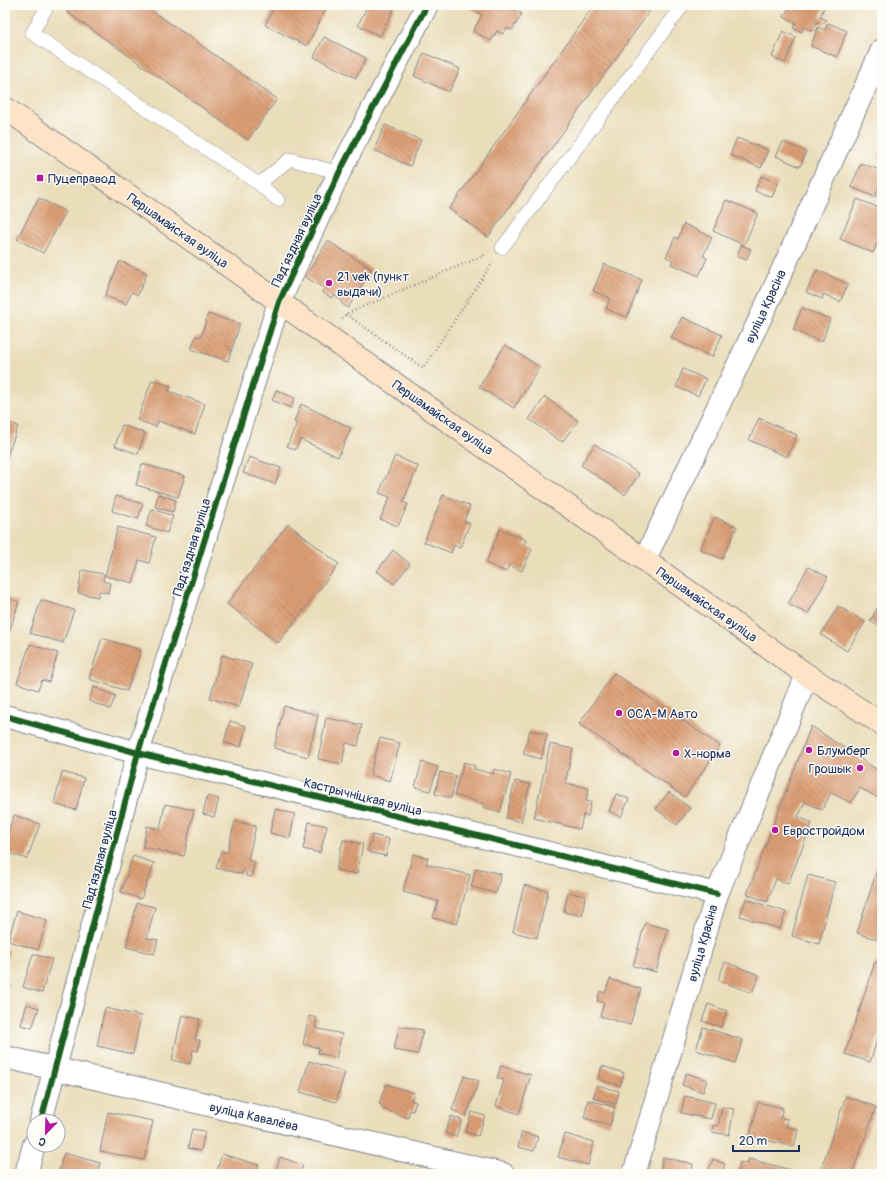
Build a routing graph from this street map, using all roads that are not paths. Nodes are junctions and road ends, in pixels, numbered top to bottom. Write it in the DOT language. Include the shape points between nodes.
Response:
graph roads {
  1 [pos="48,5"];
  2 [pos="427,5"];
  3 [pos="683,5"];
  4 [pos="882,50"];
  5 [pos="5,108"];
  6 [pos="339,173"];
  7 [pos="259,184"];
  8 [pos="278,200"];
  9 [pos="502,248"];
  10 [pos="279,302"];
  11 [pos="645,559"];
  12 [pos="807,675"];
  13 [pos="5,716"];
  14 [pos="882,724"];
  15 [pos="138,753"];
  16 [pos="717,894"];
  17 [pos="5,1058"];
  18 [pos="56,1070"];
  19 [pos="43,1113"];
  20 [pos="32,1153"];
  21 [pos="26,1174"];
  22 [pos="504,1174"];
  23 [pos="634,1174"];
  1 -- 7 [label="lane" via="32,33"];
  2 -- 6 [label="street, Падʼяздная вуліца"];
  3 -- 9 [label="lane"];
  4 -- 11 [label="street, вуліца Красіна" via="763,311"];
  5 -- 10 [label="main road, Першамайская вуліца"];
  6 -- 7 [label="lane" via="290,159"];
  6 -- 10 [label="street, Падʼяздная вуліца"];
  7 -- 8 [label="lane"];
  10 -- 11 [label="main road, Першамайская вуліца"];
  10 -- 15 [label="street, Падʼяздная вуліца"];
  11 -- 12 [label="main road, Першамайская вуліца"];
  12 -- 14 [label="main road, Першамайская вуліца"];
  12 -- 16 [label="street, вуліца Красіна"];
  13 -- 15 [label="street, Кастрычніцкая вуліца"];
  15 -- 16 [label="street, Кастрычніцкая вуліца"];
  15 -- 18 [label="street, Падʼяздная вуліца"];
  16 -- 23 [label="street, вуліца Красіна"];
  17 -- 18 [label="street, вуліца Кавалёва"];
  18 -- 19 [label="street, Падʼяздная вуліца"];
  18 -- 22 [label="street, вуліца Кавалёва"];
  20 -- 21 [label="street"];
}
